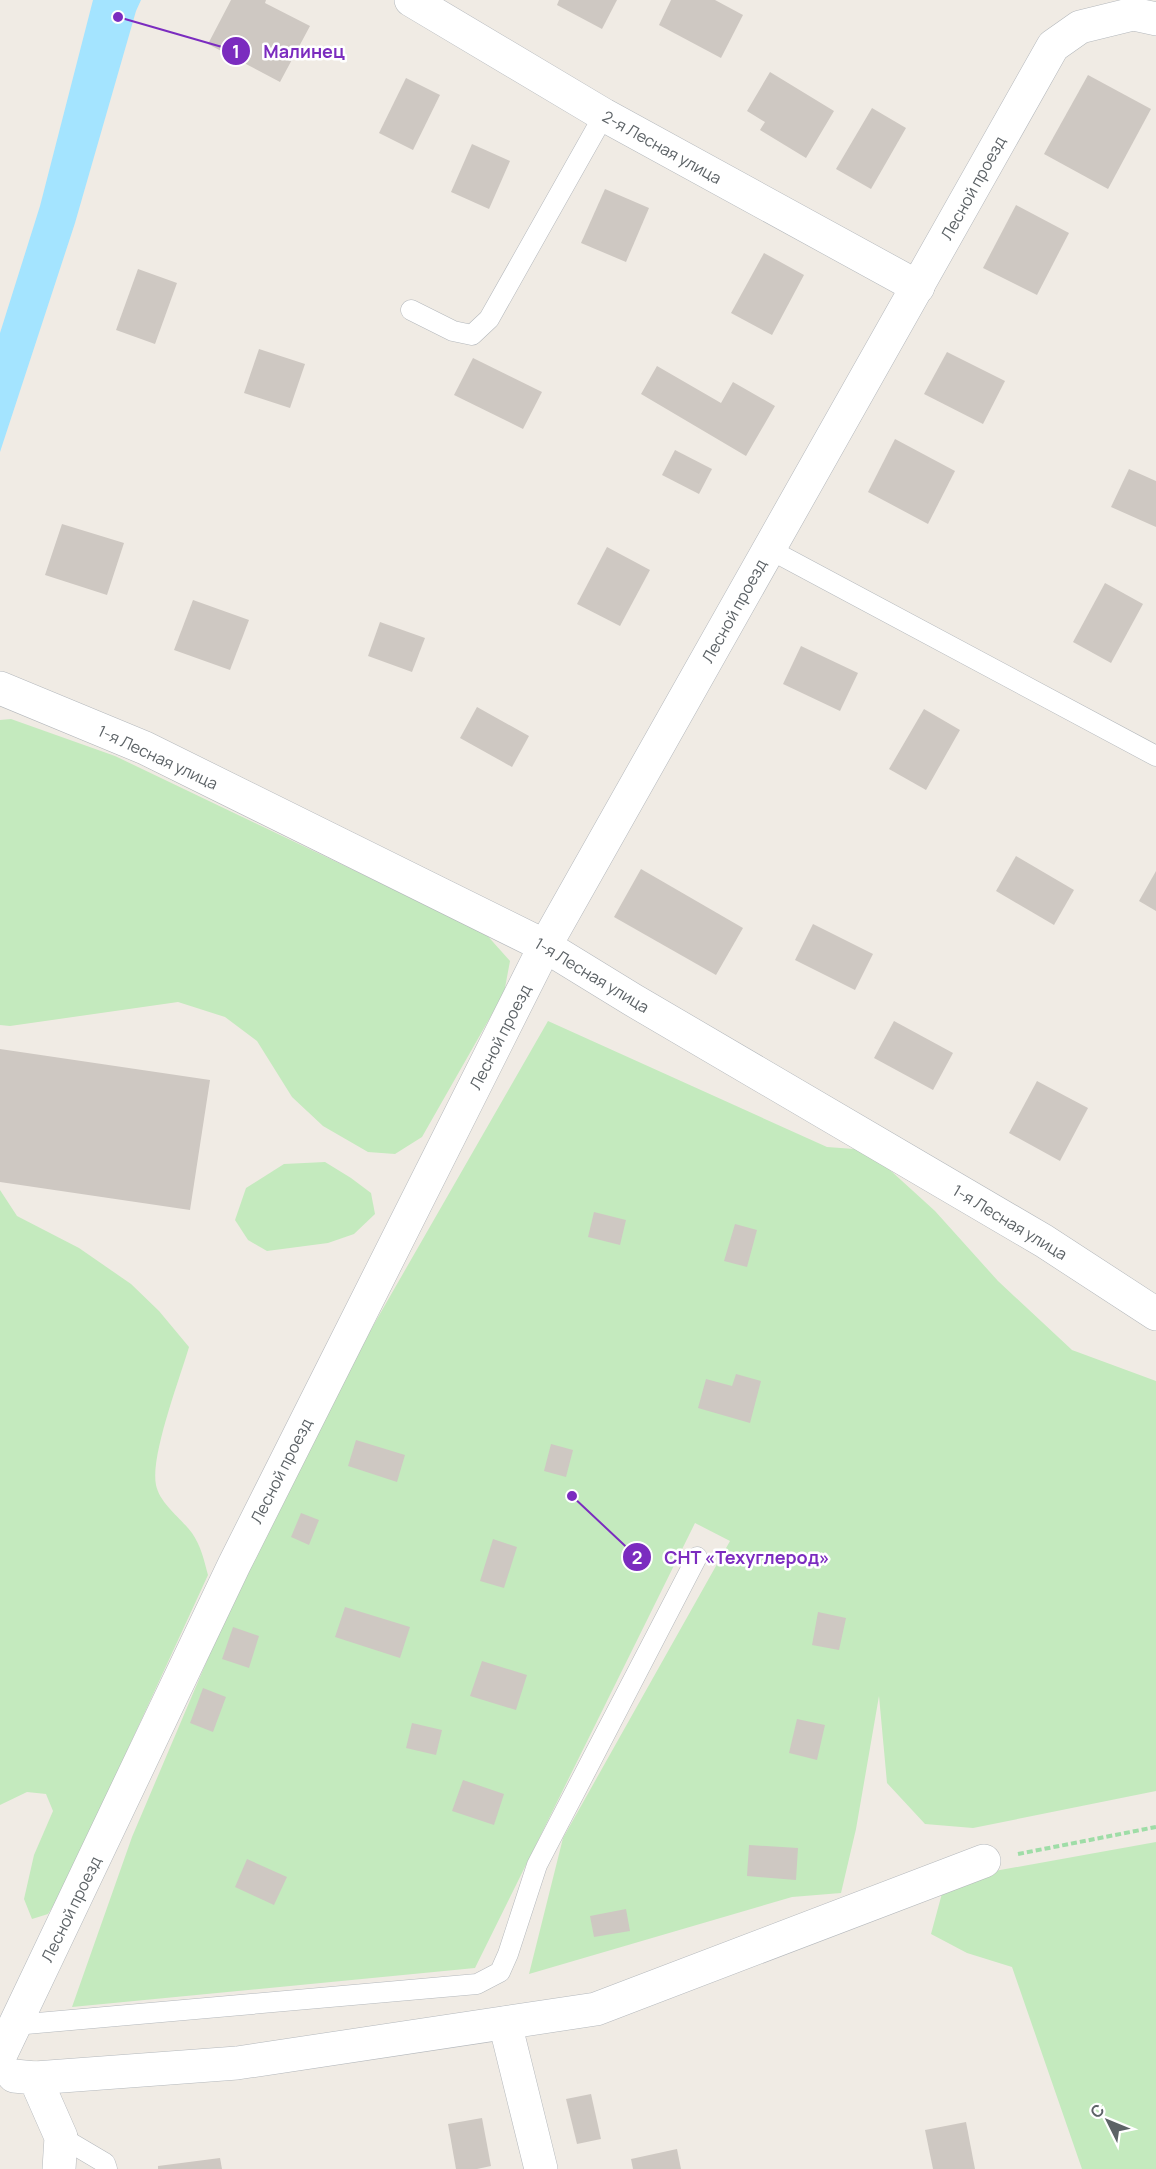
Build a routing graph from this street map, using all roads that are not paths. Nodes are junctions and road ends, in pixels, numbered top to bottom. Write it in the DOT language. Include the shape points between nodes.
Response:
graph roads {
  1 [pos="411,0"];
  2 [pos="1156,19"];
  3 [pos="604,115"];
  4 [pos="918,287"];
  5 [pos="411,310"];
  6 [pos="769,549"];
  7 [pos="0,688"];
  8 [pos="1156,756"];
  9 [pos="545,946"];
  10 [pos="1156,1314"];
  11 [pos="697,1557"];
  12 [pos="984,1861"];
  13 [pos="505,2023"];
  14 [pos="15,2025"];
  15 [pos="0,2056"];
  16 [pos="0,2075"];
  17 [pos="35,2078"];
  18 [pos="60,2153"];
  19 [pos="107,2169"];
  20 [pos="541,2169"];
  1 -- 3 [label="street, 2-я Лесная улица"];
  2 -- 4 [label="street, Лесной проезд" via="1132,14 1080,27 1053,46"];
  3 -- 4 [label="street, 2-я Лесная улица"];
  3 -- 5 [label="lane" via="489,319 472,335 453,331"];
  4 -- 6 [label="street, Лесной проезд"];
  6 -- 8 [label="lane"];
  6 -- 9 [label="street, Лесной проезд"];
  7 -- 9 [label="street, 1-я Лесная улица" via="145,748"];
  9 -- 10 [label="street, 1-я Лесная улица" via="1044,1241"];
  9 -- 14 [label="street, Лесной проезд" via="234,1565"];
  11 -- 14 [label="lane" via="537,1865 500,1972 477,1984"];
  12 -- 13 [label="street" via="596,2009"];
  13 -- 17 [label="street" via="237,2063"];
  13 -- 20 [label="street"];
  14 -- 15 [label="street, Лесной проезд"];
  16 -- 17 [label="street"];
  17 -- 18 [label="street"];
  18 -- 19 [label="lane" via="105,2163"];
}
